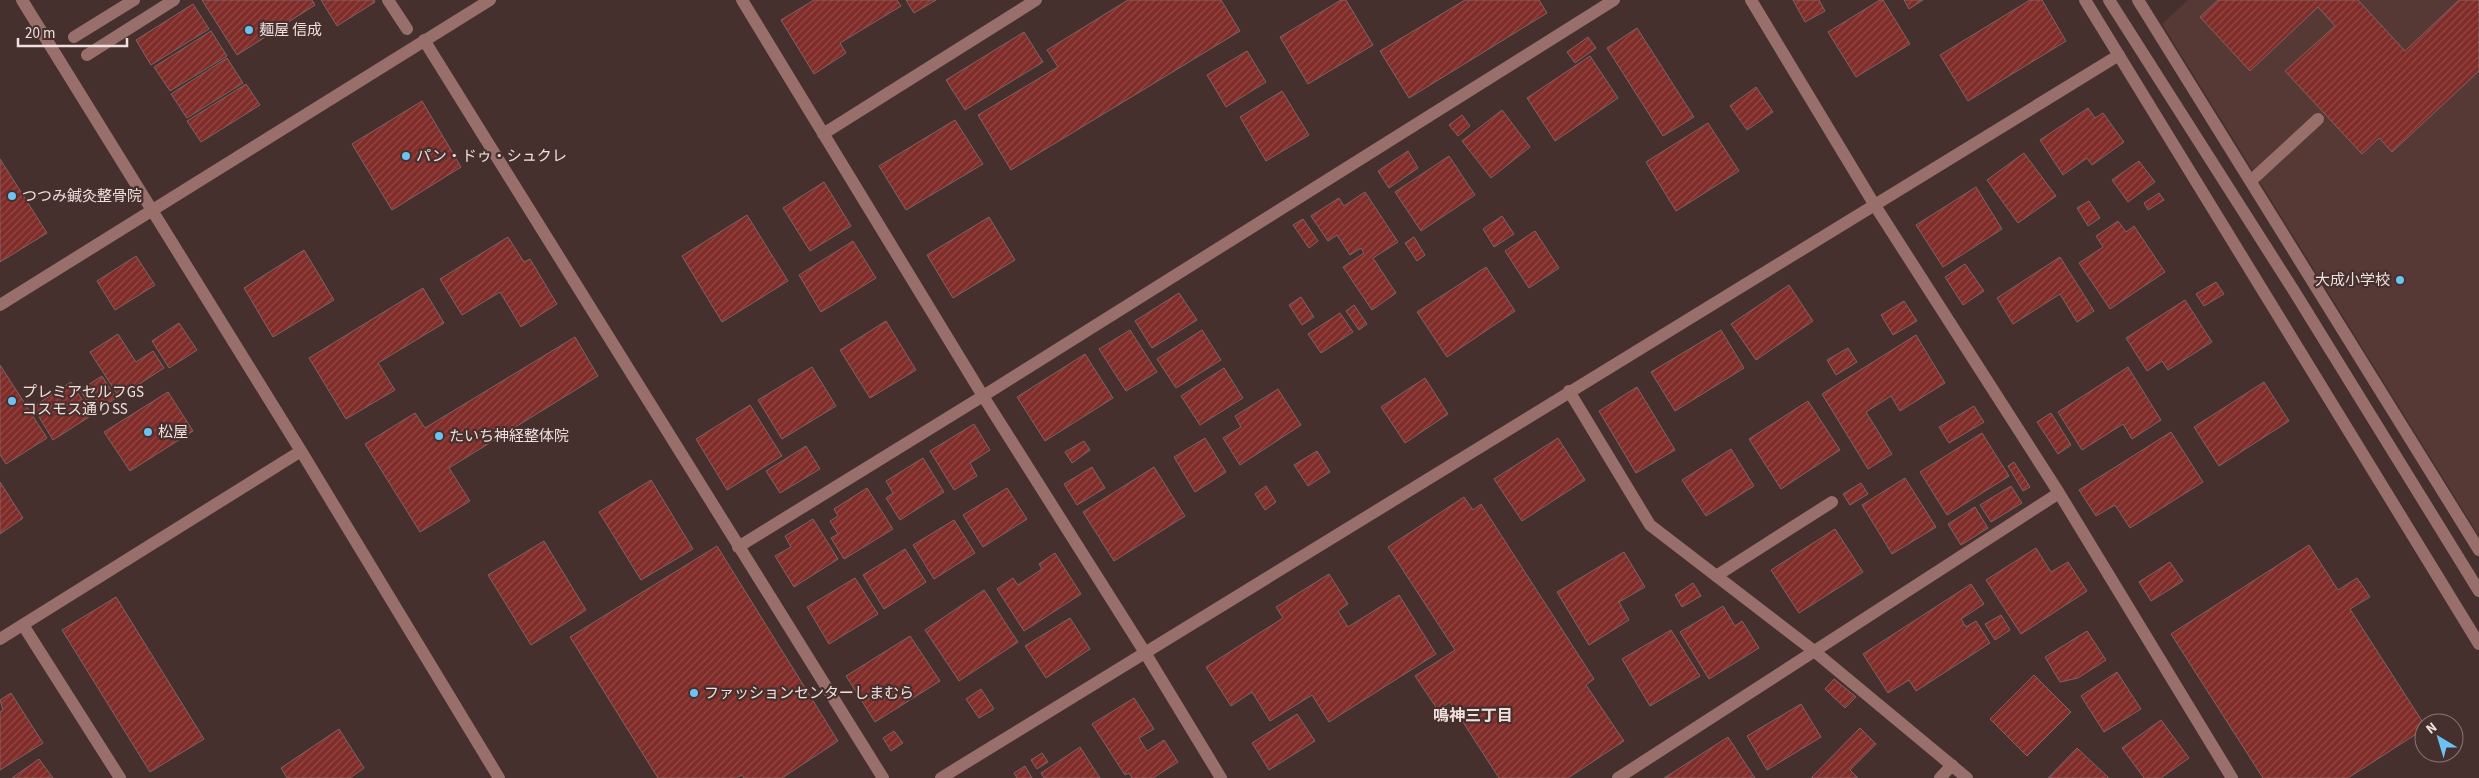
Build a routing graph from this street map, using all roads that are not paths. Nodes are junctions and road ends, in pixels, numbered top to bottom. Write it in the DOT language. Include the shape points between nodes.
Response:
graph roads {
  1 [pos="22,0"];
  2 [pos="134,0"];
  3 [pos="174,0"];
  4 [pos="388,0"];
  5 [pos="490,0"];
  6 [pos="742,0"];
  7 [pos="1036,0"];
  8 [pos="1614,0"];
  9 [pos="1751,0"];
  10 [pos="2085,0"];
  11 [pos="2109,0"];
  12 [pos="2138,0"];
  13 [pos="407,29"];
  14 [pos="74,37"];
  15 [pos="424,40"];
  16 [pos="87,54"];
  17 [pos="2119,55"];
  18 [pos="2318,119"];
  19 [pos="823,134"];
  20 [pos="2254,178"];
  21 [pos="1874,204"];
  22 [pos="153,210"];
  23 [pos="0,305"];
  24 [pos="1569,391"];
  25 [pos="983,396"];
  26 [pos="301,451"];
  27 [pos="2059,493"];
  28 [pos="1832,502"];
  29 [pos="738,547"];
  30 [pos="2479,550"];
  31 [pos="1716,576"];
  32 [pos="2479,591"];
  33 [pos="22,624"];
  34 [pos="0,639"];
  35 [pos="2479,644"];
  36 [pos="1814,651"];
  37 [pos="1144,652"];
  38 [pos="1952,765"];
  39 [pos="120,778"];
  40 [pos="499,778"];
  41 [pos="883,778"];
  42 [pos="940,778"];
  43 [pos="1220,778"];
  44 [pos="1618,778"];
  45 [pos="1940,778"];
  46 [pos="1967,778"];
  47 [pos="2232,778"];
  1 -- 22 [label="street"];
  2 -- 14 [label="street"];
  3 -- 16 [label="street"];
  4 -- 13 [label="street"];
  5 -- 15 [label="street"];
  6 -- 19 [label="street"];
  7 -- 19 [label="street"];
  8 -- 25 [label="street"];
  9 -- 21 [label="street"];
  10 -- 17 [label="street"];
  11 -- 32 [label="street"];
  12 -- 30 [label="street"];
  15 -- 22 [label="street"];
  15 -- 29 [label="street"];
  17 -- 21 [label="street"];
  17 -- 35 [label="street"];
  18 -- 20 [label="street"];
  19 -- 25 [label="street"];
  21 -- 24 [label="street"];
  21 -- 27 [label="street"];
  22 -- 23 [label="street"];
  22 -- 26 [label="street"];
  24 -- 31 [label="street" via="1650,525"];
  24 -- 37 [label="street"];
  25 -- 29 [label="street"];
  25 -- 37 [label="street"];
  26 -- 33 [label="street"];
  26 -- 40 [label="street"];
  27 -- 36 [label="street"];
  27 -- 47 [label="street"];
  28 -- 31 [label="street"];
  29 -- 41 [label="street"];
  31 -- 36 [label="street"];
  33 -- 34 [label="street"];
  33 -- 39 [label="street"];
  36 -- 38 [label="street"];
  36 -- 44 [label="street"];
  37 -- 42 [label="street"];
  37 -- 43 [label="street"];
  38 -- 45 [label="street"];
  38 -- 46 [label="street"];
}
